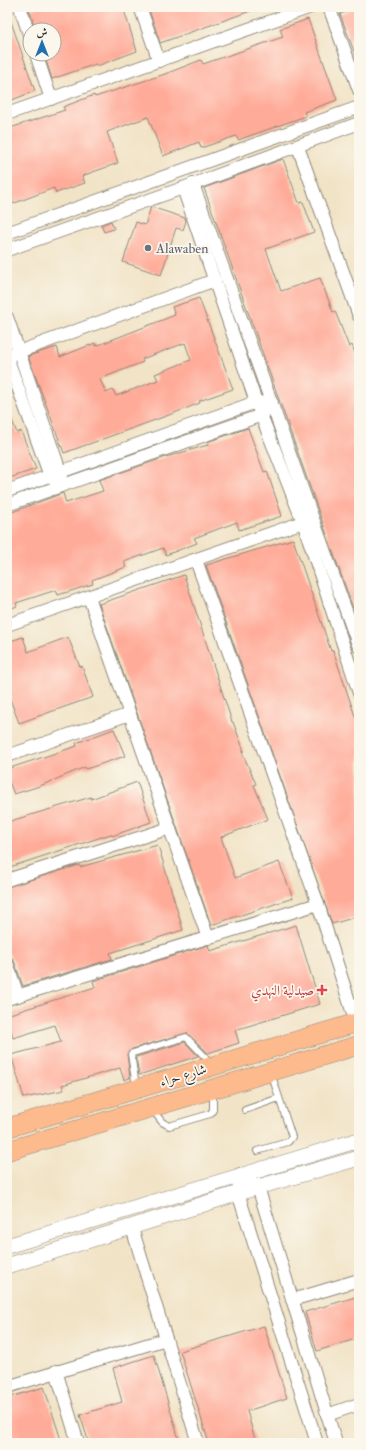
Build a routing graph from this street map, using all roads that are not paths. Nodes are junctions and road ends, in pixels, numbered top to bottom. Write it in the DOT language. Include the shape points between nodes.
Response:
graph roads {
  1 [pos="20,7"];
  2 [pos="140,7"];
  3 [pos="311,7"];
  4 [pos="329,7"];
  5 [pos="25,22"];
  6 [pos="159,61"];
  7 [pos="39,62"];
  8 [pos="359,90"];
  9 [pos="52,99"];
  10 [pos="359,107"];
  11 [pos="7,114"];
  12 [pos="359,124"];
  13 [pos="298,147"];
  14 [pos="188,186"];
  15 [pos="134,188"];
  16 [pos="139,204"];
  17 [pos="7,233"];
  18 [pos="7,250"];
  19 [pos="214,280"];
  20 [pos="359,316"];
  21 [pos="7,317"];
  22 [pos="19,352"];
  23 [pos="7,357"];
  24 [pos="256,402"];
  25 [pos="272,403"];
  26 [pos="262,414"];
  27 [pos="55,474"];
  28 [pos="62,485"];
  29 [pos="7,491"];
  30 [pos="7,505"];
  31 [pos="303,522"];
  32 [pos="196,560"];
  33 [pos="89,596"];
  34 [pos="7,625"];
  35 [pos="359,647"];
  36 [pos="359,693"];
  37 [pos="130,714"];
  38 [pos="7,756"];
  39 [pos="170,828"];
  40 [pos="7,880"];
  41 [pos="318,904"];
  42 [pos="208,938"];
  43 [pos="7,963"];
  44 [pos="13,997"];
  45 [pos="358,1022"];
  46 [pos="359,1045"];
  47 [pos="213,1066"];
  48 [pos="271,1072"];
  49 [pos="137,1089"];
  50 [pos="279,1098"];
  51 [pos="246,1110"];
  52 [pos="7,1128"];
  53 [pos="359,1140"];
  54 [pos="7,1151"];
  55 [pos="257,1151"];
  56 [pos="359,1158"];
  57 [pos="240,1174"];
  58 [pos="258,1187"];
  59 [pos="238,1194"];
  60 [pos="132,1228"];
  61 [pos="7,1246"];
  62 [pos="7,1266"];
  63 [pos="359,1280"];
  64 [pos="292,1300"];
  65 [pos="166,1339"];
  66 [pos="56,1371"];
  67 [pos="7,1387"];
  68 [pos="359,1404"];
  69 [pos="327,1415"];
  70 [pos="78,1443"];
  71 [pos="198,1443"];
  72 [pos="317,1443"];
  73 [pos="336,1443"];
  1 -- 5 [label="street"];
  2 -- 6 [label="street"];
  3 -- 6 [label="street"];
  4 -- 8 [label="street"];
  6 -- 9 [label="street"];
  7 -- 9 [label="street"];
  9 -- 11 [label="street"];
  10 -- 15 [label="street"];
  12 -- 13 [label="street"];
  13 -- 14 [label="street"];
  13 -- 20 [label="street"];
  14 -- 16 [label="street"];
  14 -- 19 [label="street"];
  14 -- 25 [label="street"];
  15 -- 16 [label="street"];
  15 -- 17 [label="street"];
  16 -- 18 [label="street"];
  19 -- 22 [label="street"];
  19 -- 24 [label="street"];
  21 -- 22 [label="street"];
  22 -- 23 [label="street"];
  22 -- 27 [label="street"];
  23 -- 27 [label="street"];
  24 -- 25 [label="street"];
  24 -- 26 [label="street"];
  24 -- 27 [label="street"];
  25 -- 26 [label="street"];
  25 -- 35 [label="street"];
  26 -- 28 [label="street"];
  26 -- 31 [label="street"];
  27 -- 28 [label="street"];
  27 -- 29 [label="street"];
  28 -- 30 [label="street"];
  31 -- 32 [label="street"];
  31 -- 36 [label="street"];
  32 -- 33 [label="street"];
  32 -- 41 [label="street"];
  33 -- 34 [label="street"];
  33 -- 37 [label="street"];
  37 -- 38 [label="street"];
  37 -- 39 [label="street"];
  39 -- 40 [label="street"];
  39 -- 42 [label="street"];
  41 -- 42 [label="street"];
  41 -- 45 [label="street"];
  42 -- 44 [label="street"];
  43 -- 44 [label="street"];
  45 -- 47 [label="main road, شارع حراء"];
  46 -- 48 [label="main road, شارع حراء"];
  47 -- 49 [label="main road, شارع حراء"];
  47 -- 49 [label="lane" via="189,1038 183,1037 132,1053"];
  48 -- 50 [label="lane"];
  48 -- 54 [label="main road, شارع حراء"];
  49 -- 52 [label="main road, شارع حراء"];
  50 -- 51 [label="lane"];
  50 -- 55 [label="lane" via="292,1136 291,1140"];
  53 -- 57 [label="street"];
  56 -- 58 [label="street"];
  57 -- 58 [label="street"];
  57 -- 59 [label="street"];
  57 -- 61 [label="street"];
  58 -- 59 [label="street"];
  58 -- 64 [label="street"];
  59 -- 60 [label="street"];
  59 -- 72 [label="street"];
  60 -- 62 [label="street"];
  60 -- 65 [label="street"];
  63 -- 64 [label="street"];
  64 -- 69 [label="street"];
  65 -- 66 [label="street"];
  65 -- 71 [label="street"];
  66 -- 67 [label="street"];
  66 -- 70 [label="street"];
  68 -- 69 [label="street"];
  69 -- 73 [label="street"];
}
